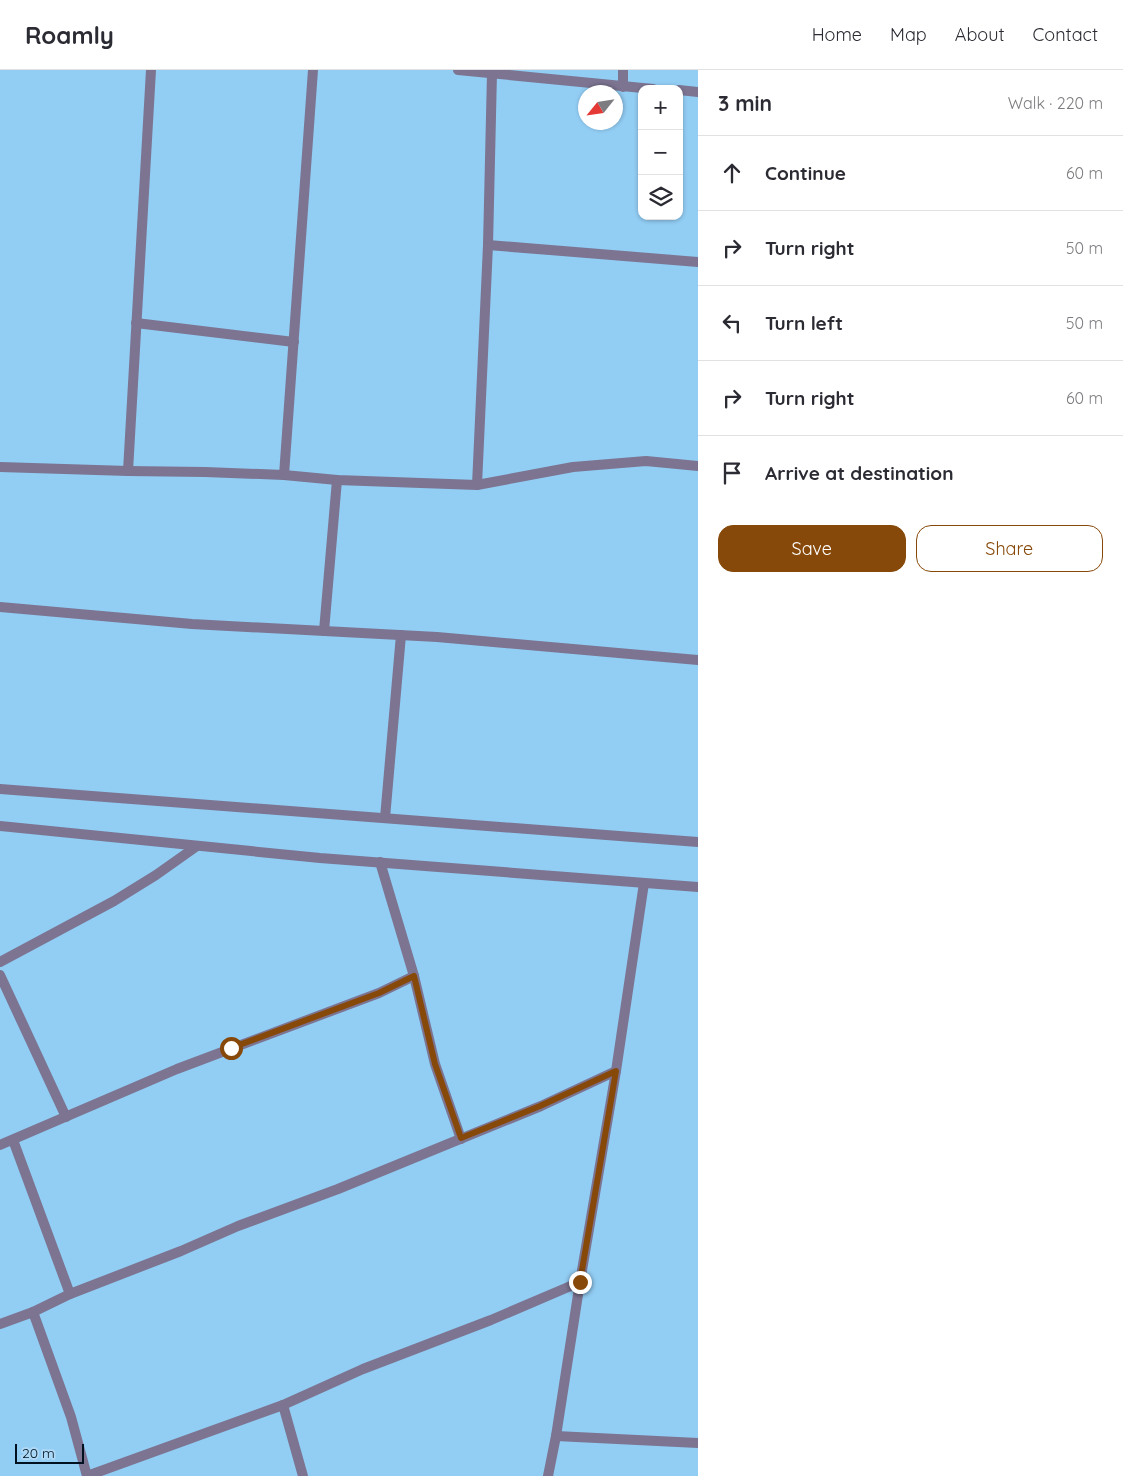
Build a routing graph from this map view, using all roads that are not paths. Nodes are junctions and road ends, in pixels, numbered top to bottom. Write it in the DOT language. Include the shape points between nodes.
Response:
graph roads {
  1 [pos="151,70"];
  2 [pos="313,70"];
  3 [pos="458,70"];
  4 [pos="623,70"];
  5 [pos="492,73"];
  6 [pos="604,85"];
  7 [pos="623,85"];
  8 [pos="623,87"];
  9 [pos="638,88"];
  10 [pos="683,90"];
  11 [pos="698,92"];
  12 [pos="488,244"];
  13 [pos="698,262"];
  14 [pos="136,324"];
  15 [pos="294,342"];
  16 [pos="698,466"];
  17 [pos="0,467"];
  18 [pos="128,472"];
  19 [pos="284,475"];
  20 [pos="337,480"];
  21 [pos="477,485"];
  22 [pos="0,607"];
  23 [pos="324,631"];
  24 [pos="401,635"];
  25 [pos="698,660"];
  26 [pos="0,789"];
  27 [pos="385,818"];
  28 [pos="0,826"];
  29 [pos="698,842"];
  30 [pos="197,846"];
  31 [pos="380,862"];
  32 [pos="644,883"];
  33 [pos="698,887"];
  34 [pos="0,962"];
  35 [pos="0,975"];
  36 [pos="414,976"];
  37 [pos="616,1071"];
  38 [pos="66,1117"];
  39 [pos="461,1138"];
  40 [pos="13,1140"];
  41 [pos="0,1145"];
  42 [pos="580,1282"];
  43 [pos="70,1294"];
  44 [pos="33,1312"];
  45 [pos="0,1324"];
  46 [pos="283,1405"];
  47 [pos="556,1436"];
  48 [pos="698,1443"];
  49 [pos="87,1476"];
  50 [pos="303,1476"];
  51 [pos="548,1476"];
  1 -- 14 [label="street"];
  2 -- 15 [label="street"];
  3 -- 5 [label="street"];
  4 -- 7 [label="street"];
  5 -- 6 [label="street"];
  5 -- 12 [label="street"];
  8 -- 9 [label="street"];
  10 -- 11 [label="street"];
  12 -- 13 [label="street"];
  12 -- 21 [label="street"];
  14 -- 15 [label="street"];
  14 -- 18 [label="street"];
  15 -- 19 [label="street"];
  16 -- 21 [label="street" via="646,461 573,467"];
  17 -- 18 [label="street"];
  18 -- 19 [label="street"];
  19 -- 20 [label="street"];
  20 -- 21 [label="street"];
  20 -- 23 [label="street"];
  22 -- 23 [label="street" via="192,624"];
  23 -- 24 [label="street"];
  24 -- 25 [label="street"];
  24 -- 27 [label="street"];
  26 -- 27 [label="street"];
  27 -- 29 [label="street"];
  28 -- 30 [label="street"];
  30 -- 31 [label="street"];
  30 -- 34 [label="street" via="114,901"];
  31 -- 32 [label="street"];
  31 -- 36 [label="street"];
  32 -- 33 [label="street"];
  32 -- 37 [label="street"];
  35 -- 38 [label="street"];
  36 -- 38 [label="street" via="379,993 186,1066"];
  36 -- 39 [label="street" via="435,1064"];
  37 -- 39 [label="street"];
  37 -- 42 [label="street"];
  38 -- 40 [label="street"];
  39 -- 43 [label="street" via="338,1190 238,1226"];
  40 -- 41 [label="street"];
  40 -- 43 [label="street"];
  42 -- 46 [label="street" via="364,1368"];
  42 -- 47 [label="street"];
  43 -- 44 [label="street"];
  44 -- 45 [label="street"];
  44 -- 49 [label="street" via="71,1417"];
  46 -- 49 [label="street"];
  46 -- 50 [label="street"];
  47 -- 48 [label="street"];
  47 -- 51 [label="street"];
}
